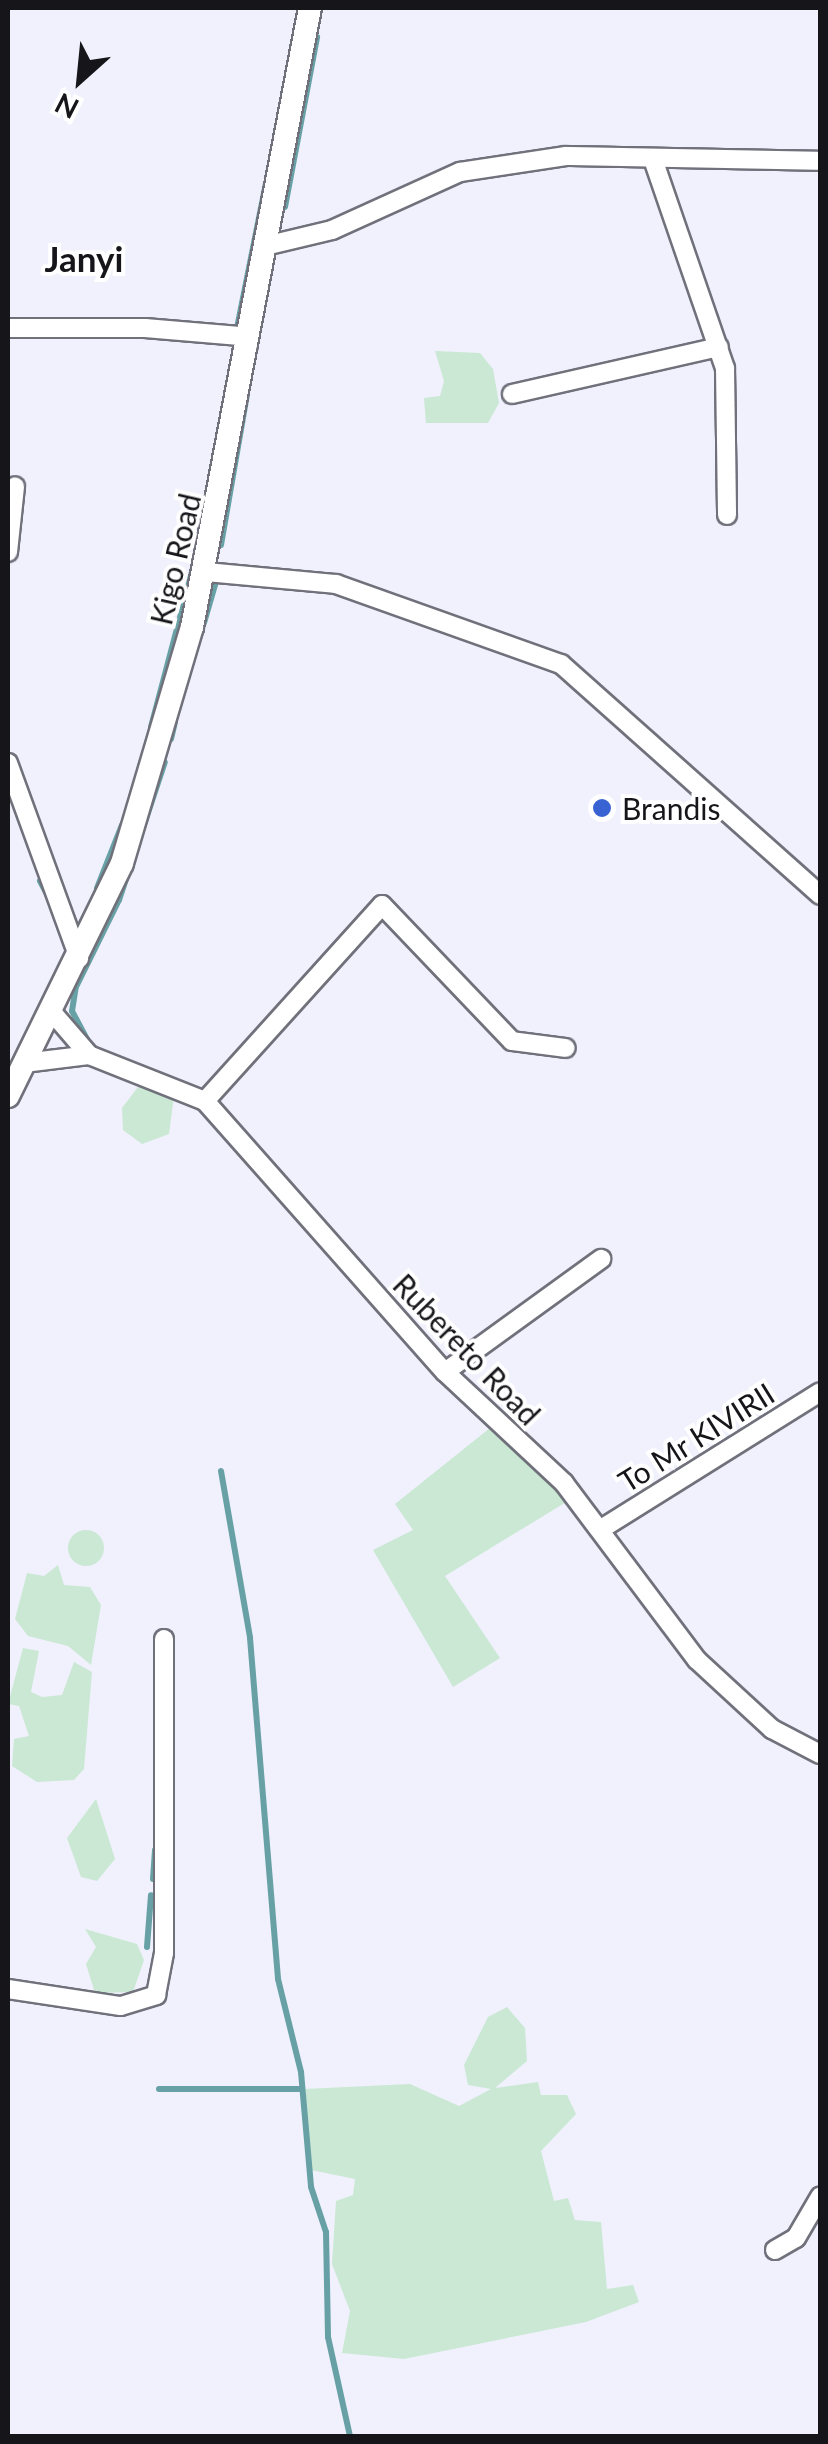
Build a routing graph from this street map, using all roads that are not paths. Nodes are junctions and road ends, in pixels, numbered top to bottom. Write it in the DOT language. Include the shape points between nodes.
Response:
graph roads {
  1 [pos="310,8"];
  2 [pos="820,161"];
  3 [pos="654,162"];
  4 [pos="265,246"];
  5 [pos="8,328"];
  6 [pos="248,346"];
  7 [pos="719,347"];
  8 [pos="512,394"];
  9 [pos="15,486"];
  10 [pos="728,515"];
  11 [pos="8,552"];
  12 [pos="207,572"];
  13 [pos="8,762"];
  14 [pos="820,895"];
  15 [pos="79,958"];
  16 [pos="52,1012"];
  17 [pos="566,1048"];
  18 [pos="90,1054"];
  19 [pos="24,1064"];
  20 [pos="8,1096"];
  21 [pos="204,1100"];
  22 [pos="602,1258"];
  23 [pos="445,1372"];
  24 [pos="820,1392"];
  25 [pos="601,1529"];
  26 [pos="164,1639"];
  27 [pos="820,1754"];
  28 [pos="8,1990"];
  29 [pos="820,2197"];
  30 [pos="775,2250"];
  1 -- 4 [label="street, Kigo Road"];
  2 -- 3 [label="street"];
  3 -- 4 [label="street" via="566,156 460,172 380,200 332,230"];
  3 -- 7 [label="street"];
  4 -- 6 [label="street, Kigo Road"];
  5 -- 6 [label="street" via="145,328 240,336"];
  6 -- 12 [label="street, Kigo Road"];
  7 -- 8 [label="street"];
  7 -- 10 [label="street"];
  9 -- 11 [label="street"];
  12 -- 14 [label="street" via="336,584 561,664"];
  12 -- 15 [label="street, Kigo Road" via="138,820"];
  13 -- 15 [label="street"];
  15 -- 16 [label="street, Kigo Road"];
  16 -- 18 [label="street, Rubereto Road"];
  16 -- 19 [label="street, Kigo Road"];
  17 -- 21 [label="street" via="512,1041 382,905"];
  18 -- 19 [label="street"];
  18 -- 21 [label="street, Rubereto Road"];
  19 -- 20 [label="street, Kigo Road"];
  21 -- 23 [label="street, Rubereto Road"];
  22 -- 23 [label="street"];
  23 -- 25 [label="street, Rubereto Road"];
  24 -- 25 [label="street, To Mr KIVIRII"];
  25 -- 27 [label="street, Rubereto Road" via="697,1660 772,1728"];
  26 -- 28 [label="street" via="164,1953 156,1995 121,2006"];
  29 -- 30 [label="street" via="796,2238"];
}
